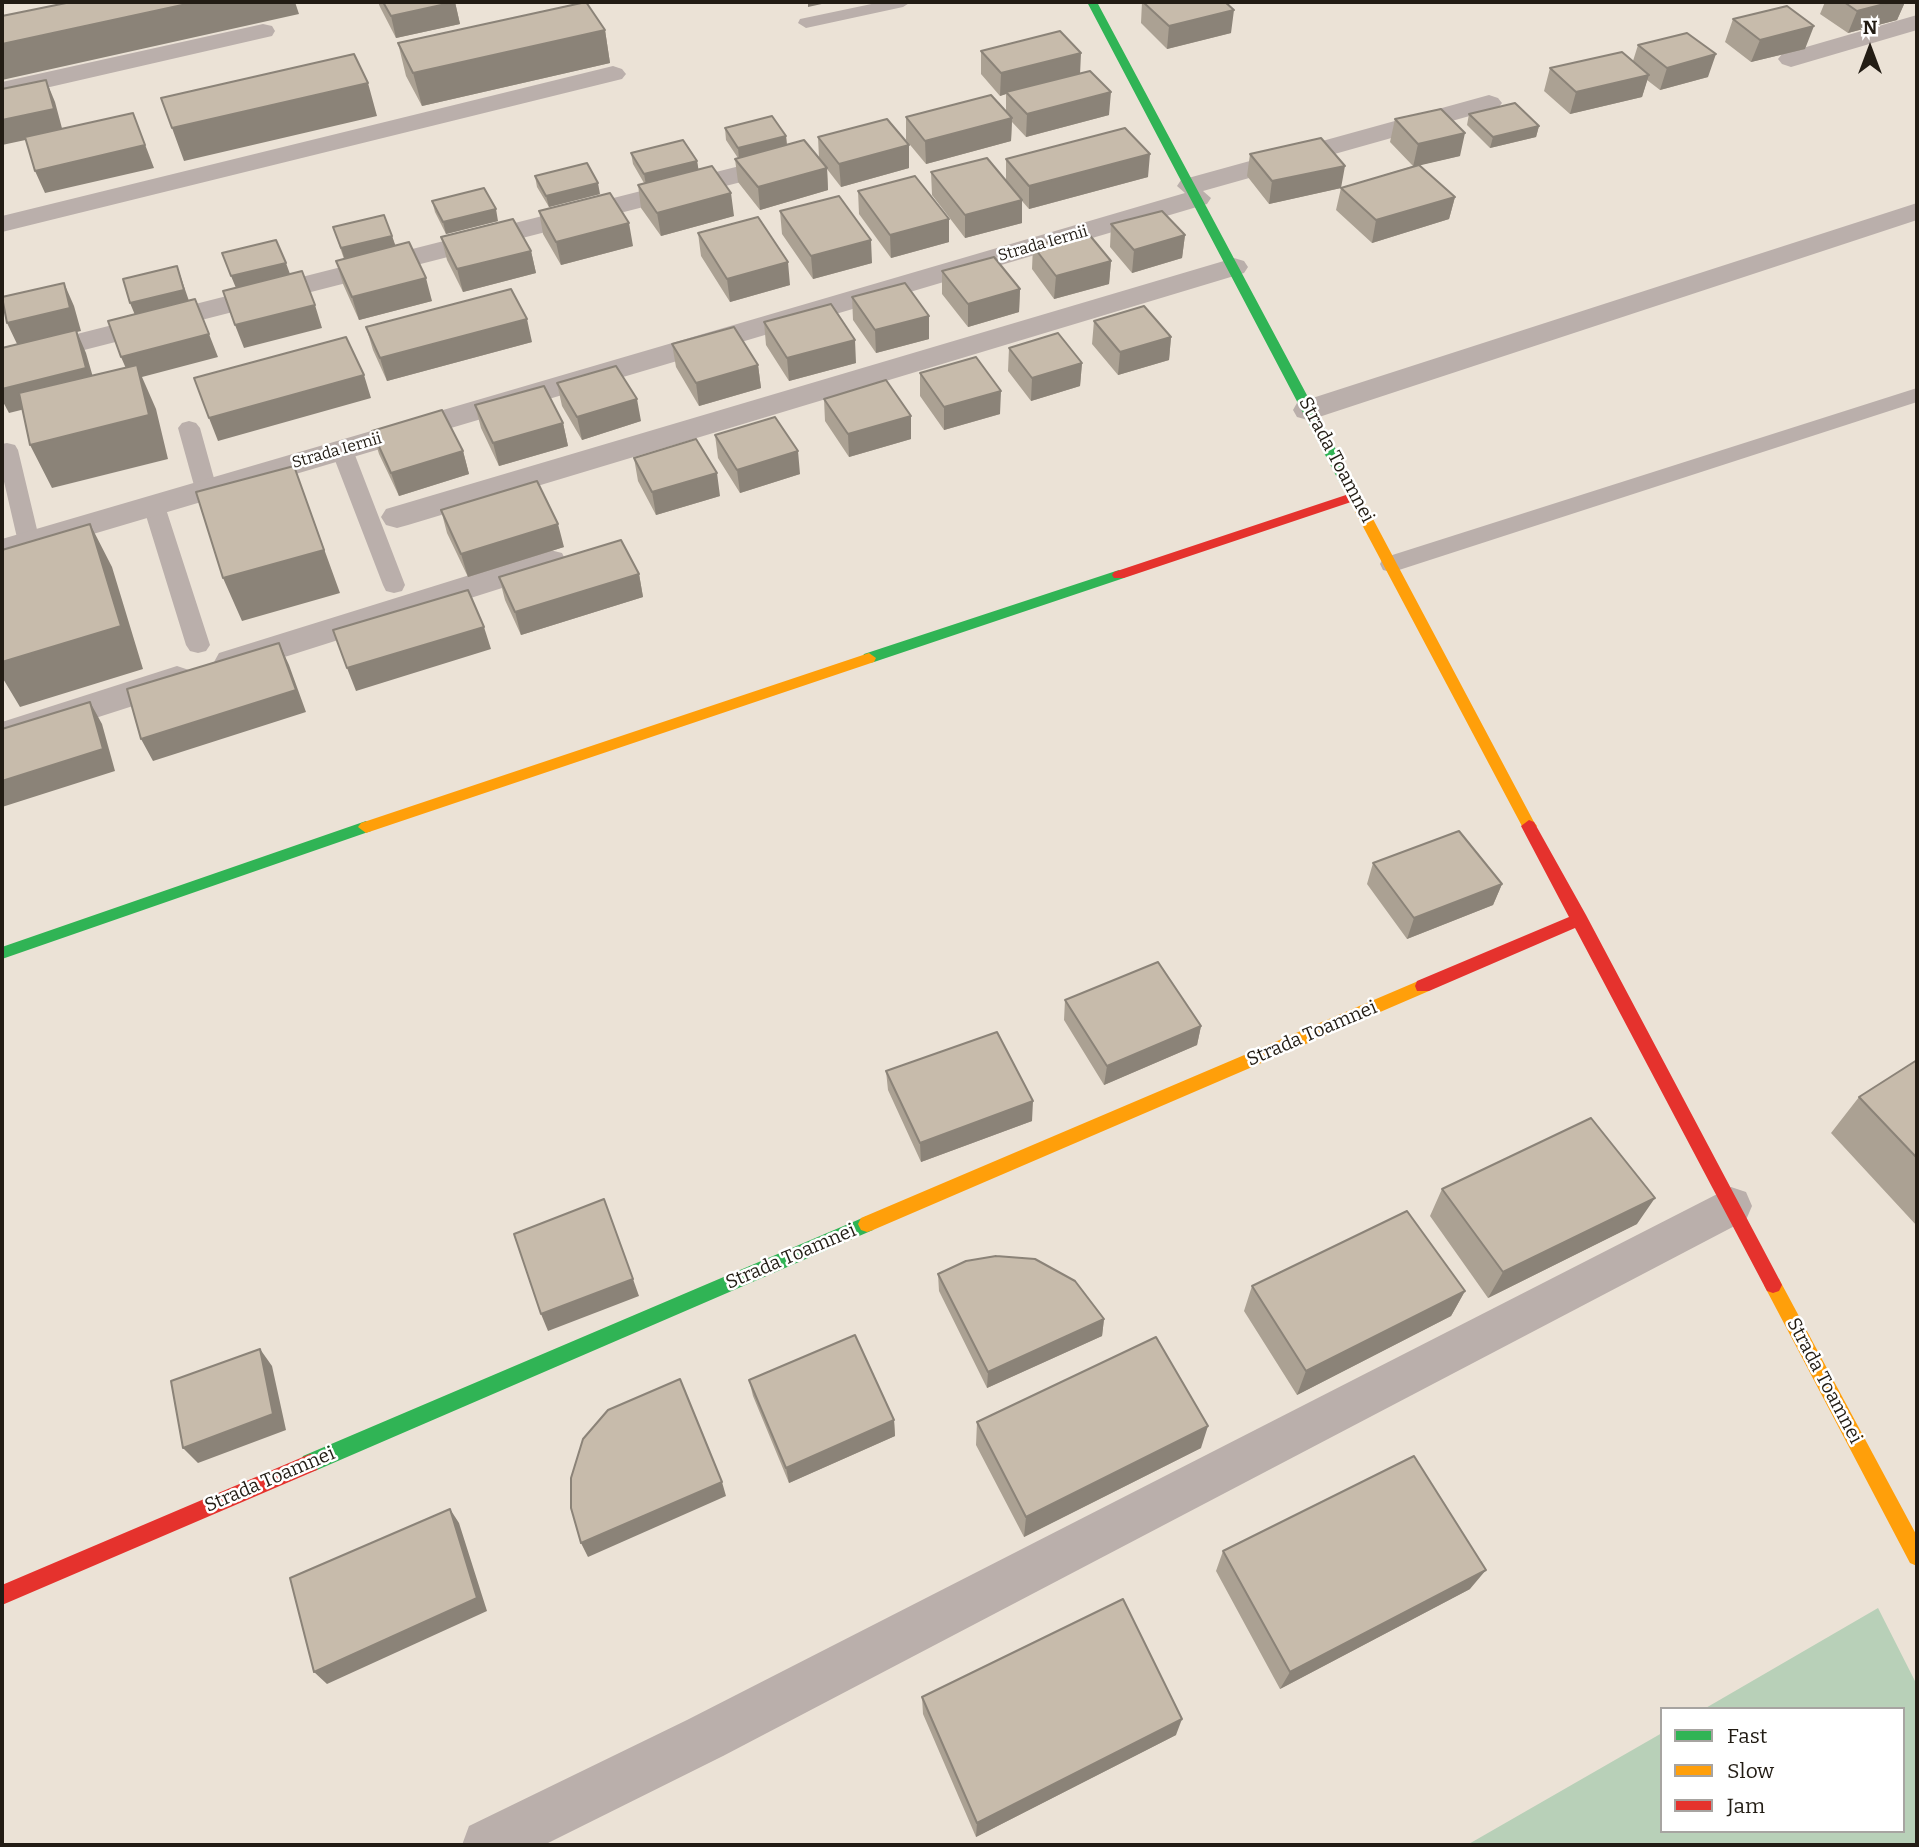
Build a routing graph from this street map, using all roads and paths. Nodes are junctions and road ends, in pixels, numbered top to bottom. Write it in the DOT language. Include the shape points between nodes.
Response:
graph roads {
  1 [pos="903,2"];
  2 [pos="1092,2"];
  3 [pos="1917,22"];
  4 [pos="806,23"];
  5 [pos="263,31"];
  6 [pos="1791,59"];
  7 [pos="613,74"];
  8 [pos="2,90"];
  9 [pos="1489,103"];
  10 [pos="806,158"];
  11 [pos="1194,192"];
  12 [pos="1917,211"];
  13 [pos="2,224"];
  14 [pos="1234,267"];
  15 [pos="2,362"];
  16 [pos="1917,395"];
  17 [pos="1308,410"];
  18 [pos="189,428"];
  19 [pos="7,450"];
  20 [pos="342,450"];
  21 [pos="206,489"];
  22 [pos="1355,496"];
  23 [pos="154,506"];
  24 [pos="397,517"];
  25 [pos="15,546"];
  26 [pos="550,561"];
  27 [pos="1391,564"];
  28 [pos="394,585"];
  29 [pos="198,645"];
  30 [pos="2,735"];
  31 [pos="1580,919"];
  32 [pos="2,953"];
  33 [pos="1731,1206"];
  34 [pos="1917,1556"];
  35 [pos="2,1595"];
  36 [pos="488,1845"];
  1 -- 4 [label="lane"];
  2 -- 11 [label="street, Strada Toamnei"];
  3 -- 6 [label="street"];
  5 -- 8 [label="street"];
  7 -- 13 [label="street"];
  9 -- 11 [label="street, Strada Iernii"];
  10 -- 15 [label="street"];
  11 -- 14 [label="street, Strada Toamnei"];
  11 -- 20 [label="street, Strada Iernii"];
  12 -- 17 [label="street"];
  14 -- 17 [label="street, Strada Toamnei"];
  14 -- 24 [label="street"];
  16 -- 27 [label="lane"];
  17 -- 22 [label="street, Strada Toamnei"];
  18 -- 21 [label="lane"];
  19 -- 25 [label="lane"];
  20 -- 21 [label="street, Strada Iernii"];
  20 -- 28 [label="lane"];
  21 -- 23 [label="street, Strada Iernii"];
  22 -- 27 [label="street, Strada Toamnei"];
  22 -- 32 [label="street" via="464,793"];
  23 -- 25 [label="street, Strada Iernii"];
  23 -- 29 [label="lane"];
  26 -- 30 [label="street"];
  27 -- 31 [label="street, Strada Toamnei"];
  31 -- 33 [label="street, Strada Toamnei"];
  31 -- 35 [label="street, Strada Toamnei"];
  33 -- 34 [label="street, Strada Toamnei"];
  33 -- 36 [label="street" via="705,1738"];
}
